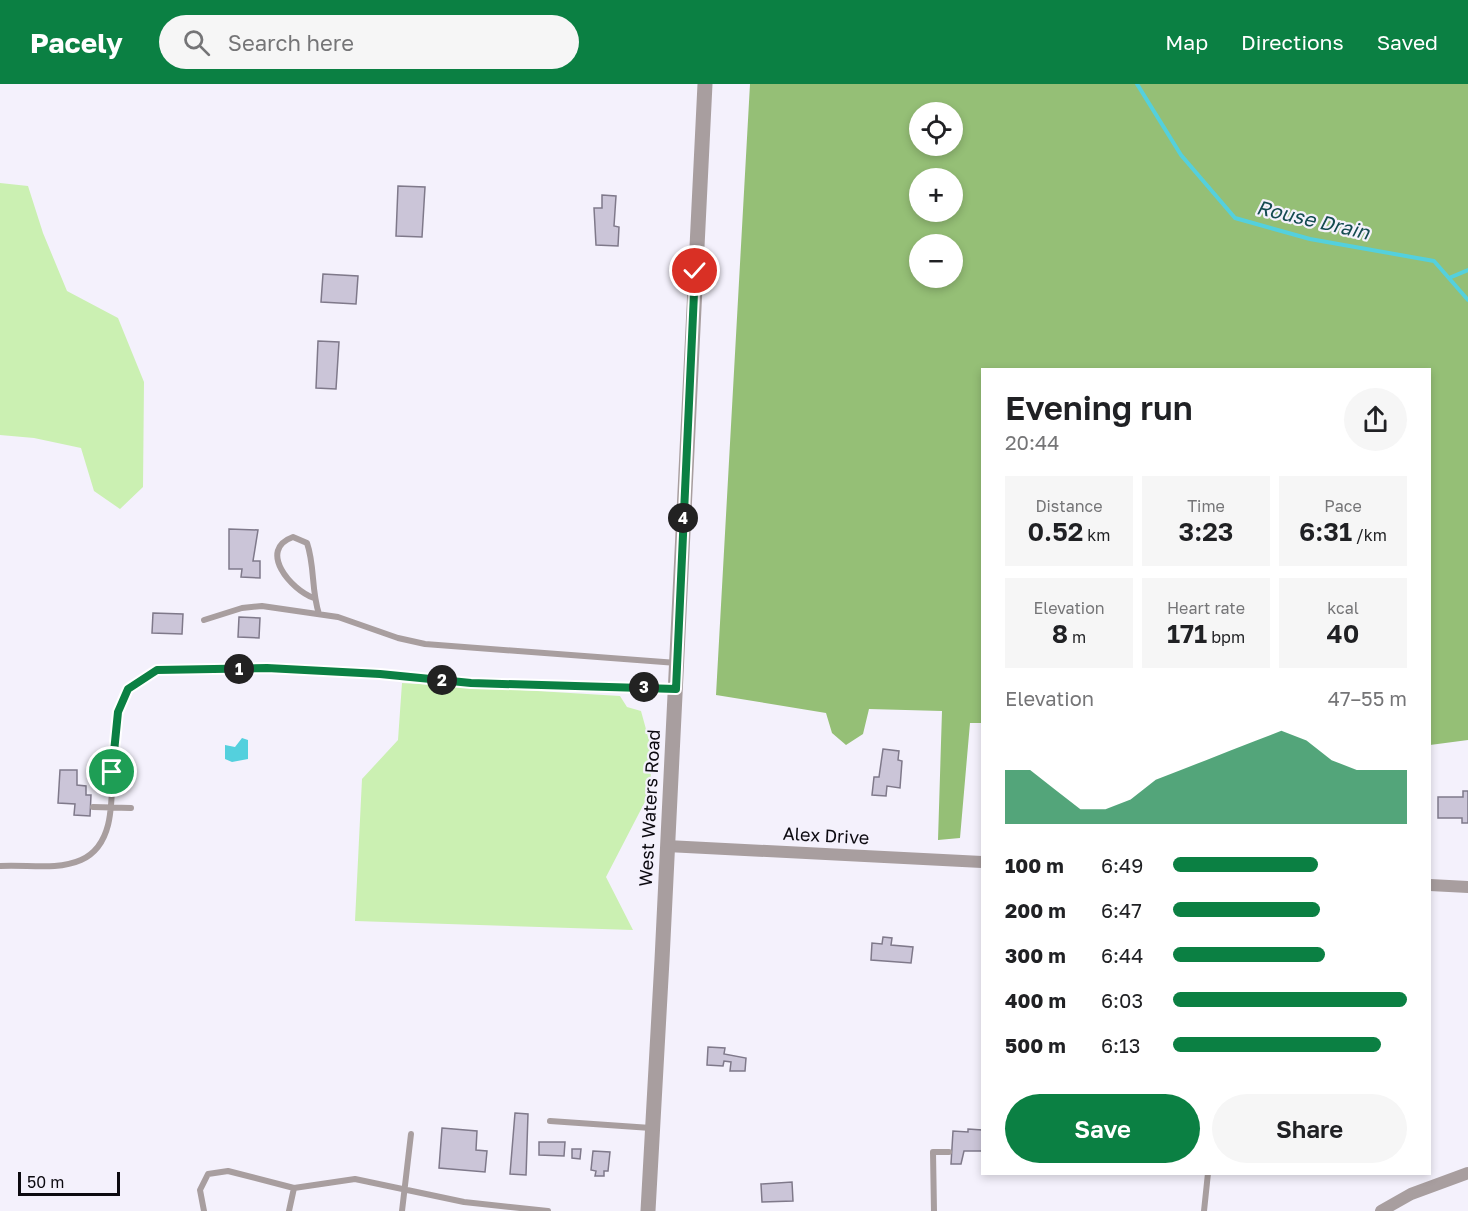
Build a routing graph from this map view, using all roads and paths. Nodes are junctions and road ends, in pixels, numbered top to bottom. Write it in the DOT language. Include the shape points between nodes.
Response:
graph roads {
  1 [pos="705,84"];
  2 [pos="314,598"];
  3 [pos="319,614"];
  4 [pos="204,620"];
  5 [pos="677,663"];
  6 [pos="676,689"];
  7 [pos="93,807"];
  8 [pos="109,807"];
  9 [pos="131,808"];
  10 [pos="667,846"];
  11 [pos="981,862"];
  12 [pos="1,865"];
  13 [pos="1431,885"];
  14 [pos="1468,887"];
  15 [pos="550,1121"];
  16 [pos="651,1128"];
  17 [pos="411,1134"];
  18 [pos="949,1152"];
  19 [pos="1468,1173"];
  20 [pos="1208,1175"];
  21 [pos="294,1188"];
  22 [pos="405,1190"];
  23 [pos="204,1211"];
  24 [pos="289,1211"];
  25 [pos="402,1211"];
  26 [pos="548,1211"];
  27 [pos="648,1211"];
  28 [pos="934,1211"];
  29 [pos="1204,1211"];
  30 [pos="1381,1211"];
  1 -- 5 [label="street, West Waters Road"];
  2 -- 2 [label="lane" via="307,543 293,537 277,549 277,558 292,585"];
  2 -- 3 [label="lane"];
  3 -- 4 [label="lane" via="252,606"];
  3 -- 5 [label="lane" via="425,644"];
  5 -- 6 [label="street, West Waters Road"];
  6 -- 8 [label="lane" via="471,683 267,668 157,670 128,689 118,712"];
  6 -- 10 [label="street, West Waters Road"];
  7 -- 8 [label="lane"];
  8 -- 9 [label="lane"];
  8 -- 12 [label="lane" via="103,838 92,853 80,860 58,866"];
  10 -- 11 [label="street, Alex Drive"];
  10 -- 16 [label="street, West Waters Road"];
  13 -- 14 [label="street"];
  15 -- 16 [label="lane"];
  16 -- 27 [label="street, West Waters Road"];
  17 -- 22 [label="lane"];
  18 -- 28 [label="lane" via="933,1152"];
  19 -- 30 [label="street" via="1411,1194"];
  20 -- 29 [label="lane"];
  21 -- 22 [label="lane" via="355,1179"];
  21 -- 23 [label="lane" via="228,1171 208,1174 200,1190"];
  21 -- 24 [label="lane"];
  22 -- 25 [label="lane"];
  22 -- 26 [label="lane" via="464,1203"];
}
